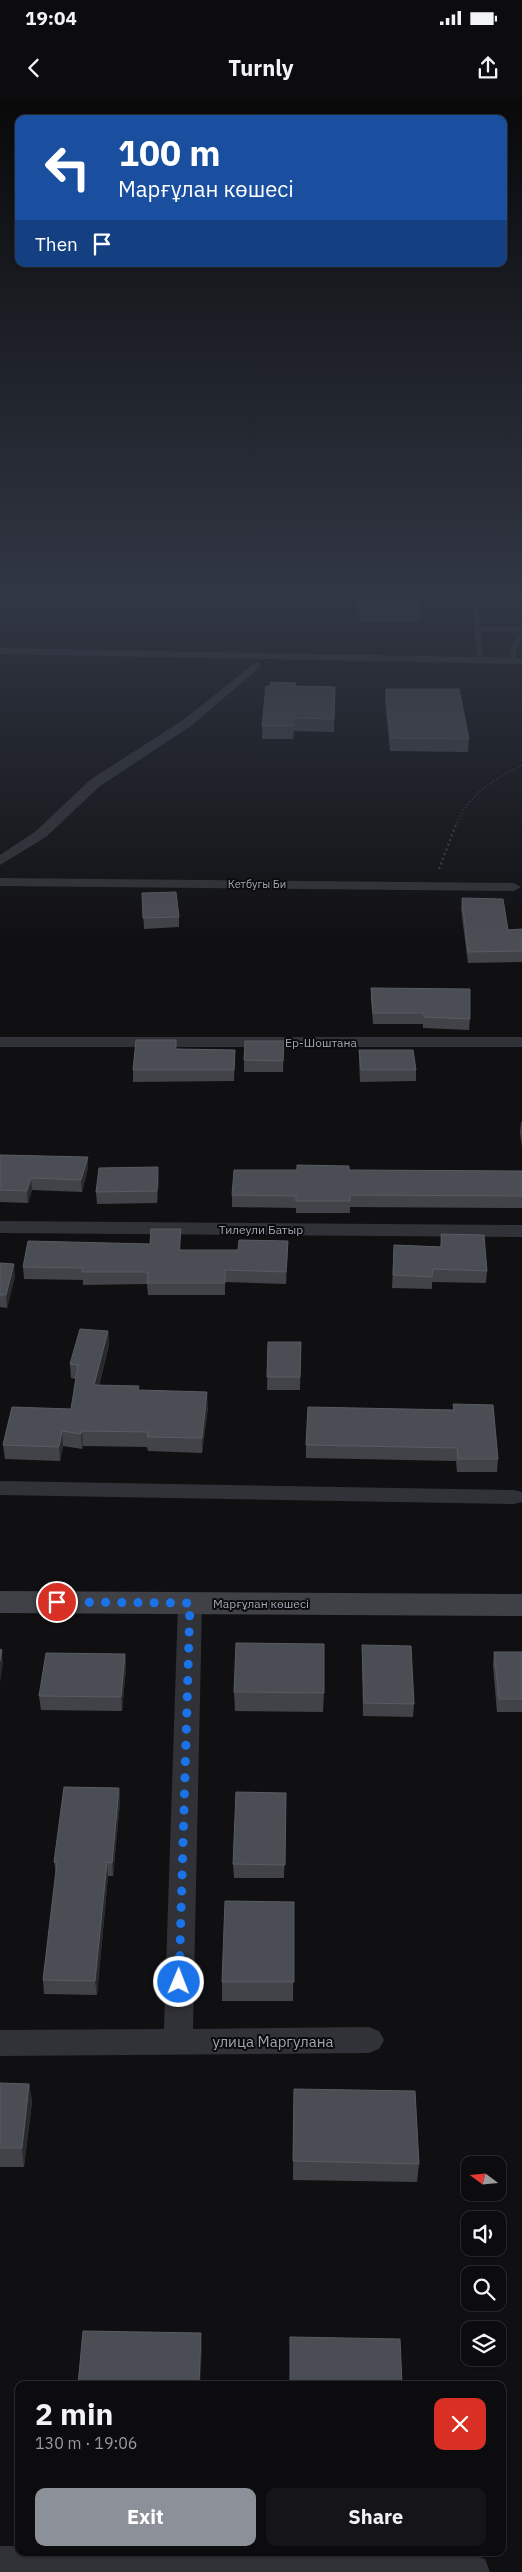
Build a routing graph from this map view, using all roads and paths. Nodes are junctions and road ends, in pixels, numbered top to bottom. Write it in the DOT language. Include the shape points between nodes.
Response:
graph roads {
  1 [pos="203,709"];
  2 [pos="522,765"];
  3 [pos="0,861"];
  4 [pos="0,882"];
  5 [pos="432,885"];
  6 [pos="514,887"];
  7 [pos="0,1042"];
  8 [pos="522,1042"];
  9 [pos="0,1226"];
  10 [pos="522,1231"];
  11 [pos="0,1488"];
  12 [pos="514,1497"];
  13 [pos="0,1602"];
  14 [pos="190,1603"];
  15 [pos="522,1605"];
  16 [pos="368,2040"];
  17 [pos="178,2041"];
  18 [pos="0,2043"];
  19 [pos="19,2567"];
  20 [pos="472,2572"];
  1 -- 3 [label="street" via="95,783 41,834"];
  2 -- 5 [label="path" via="486,785 461,812"];
  4 -- 5 [label="street, Кетбугы Би"];
  5 -- 6 [label="street, Кетбугы Би"];
  7 -- 8 [label="street, Ер-Шоштана"];
  9 -- 10 [label="street, Тилеули Батыр"];
  11 -- 12 [label="street"];
  13 -- 14 [label="main road, Марғұлан көшесі"];
  14 -- 15 [label="main road, Марғұлан көшесі"];
  14 -- 17 [label="street"];
  16 -- 17 [label="street, улица Маргулана"];
  17 -- 18 [label="street, улица Маргулана"];
  19 -- 20 [label="street"];
}
